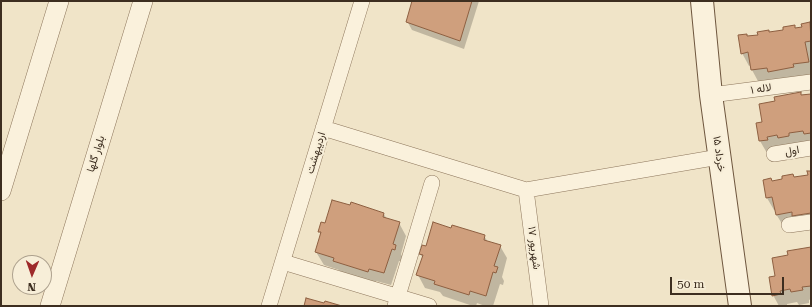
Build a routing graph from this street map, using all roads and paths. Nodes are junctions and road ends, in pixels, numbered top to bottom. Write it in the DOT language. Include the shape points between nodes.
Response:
graph roads {
  1 [pos="59,1"];
  2 [pos="143,1"];
  3 [pos="362,1"];
  4 [pos="702,1"];
  5 [pos="811,82"];
  6 [pos="711,95"];
  7 [pos="323,128"];
  8 [pos="811,148"];
  9 [pos="774,154"];
  10 [pos="719,157"];
  11 [pos="432,183"];
  12 [pos="526,190"];
  13 [pos="1,191"];
  14 [pos="811,222"];
  15 [pos="789,225"];
  16 [pos="283,262"];
  17 [pos="396,301"];
  18 [pos="50,306"];
  19 [pos="269,306"];
  20 [pos="429,306"];
  21 [pos="541,306"];
  22 [pos="740,306"];
  1 -- 13 [label="street"];
  2 -- 18 [label="street, بلوار گلها"];
  3 -- 7 [label="street, اردیبهشت"];
  4 -- 6 [label="main road, ۱۵ خرداد"];
  5 -- 6 [label="street, لاله ۱"];
  6 -- 10 [label="main road, ۱۵ خرداد"];
  7 -- 12 [label="street"];
  7 -- 16 [label="street, اردیبهشت"];
  8 -- 9 [label="street, اول"];
  10 -- 12 [label="street"];
  10 -- 22 [label="main road, ۱۵ خرداد"];
  11 -- 17 [label="street"];
  12 -- 21 [label="street, ۱۷ شهریور"];
  14 -- 15 [label="street"];
  16 -- 17 [label="street"];
  16 -- 19 [label="street, اردیبهشت"];
  17 -- 20 [label="street"];
}
